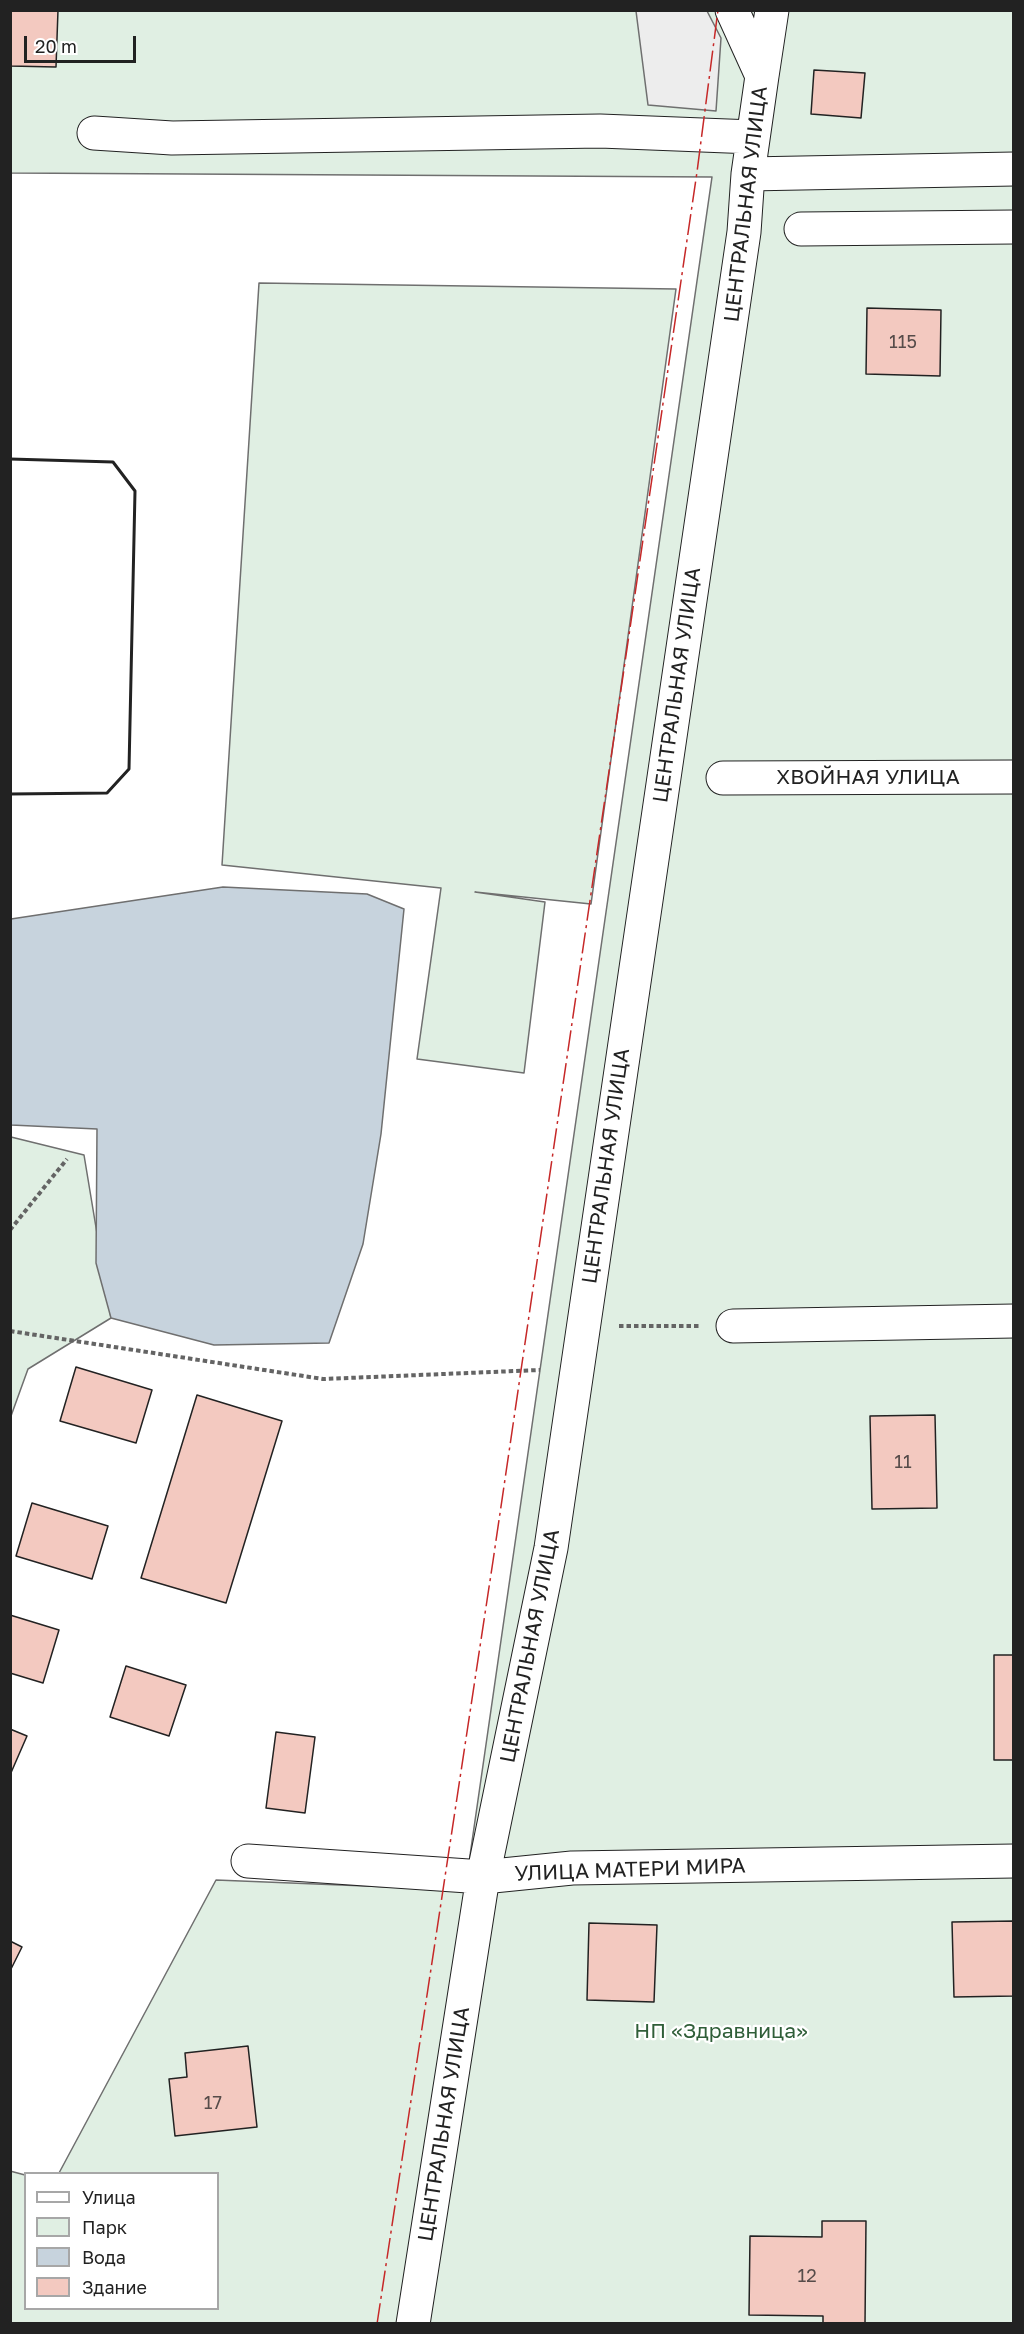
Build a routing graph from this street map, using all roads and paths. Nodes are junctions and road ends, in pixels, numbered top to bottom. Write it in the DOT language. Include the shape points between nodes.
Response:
graph roads {
  1 [pos="732,10"];
  2 [pos="772,10"];
  3 [pos="762,76"];
  4 [pos="94,133"];
  5 [pos="753,137"];
  6 [pos="1014,169"];
  7 [pos="748,174"];
  8 [pos="1014,227"];
  9 [pos="801,229"];
  10 [pos="1014,777"];
  11 [pos="723,778"];
  12 [pos="67,1159"];
  13 [pos="10,1230"];
  14 [pos="1014,1321"];
  15 [pos="583,1326"];
  16 [pos="733,1326"];
  17 [pos="10,1331"];
  18 [pos="577,1369"];
  19 [pos="248,1861"];
  20 [pos="1014,1861"];
  21 [pos="483,1877"];
  22 [pos="413,2324"];
  1 -- 3 [label="street, ЦЕНТРАЛЬНАЯ УЛИЦА"];
  2 -- 3 [label="street"];
  3 -- 5 [label="street, ЦЕНТРАЛЬНАЯ УЛИЦА"];
  4 -- 5 [label="street" via="172,138 600,131"];
  5 -- 7 [label="street, ЦЕНТРАЛЬНАЯ УЛИЦА"];
  6 -- 7 [label="street"];
  7 -- 15 [label="street, ЦЕНТРАЛЬНАЯ УЛИЦА" via="744,232"];
  8 -- 9 [label="street"];
  10 -- 11 [label="street, ХВОЙНАЯ УЛИЦА"];
  12 -- 13 [label="path"];
  14 -- 16 [label="street"];
  15 -- 16 [label="path"];
  15 -- 18 [label="street, ЦЕНТРАЛЬНАЯ УЛИЦА"];
  17 -- 18 [label="path" via="322,1379"];
  18 -- 21 [label="street, ЦЕНТРАЛЬНАЯ УЛИЦА" via="551,1548"];
  19 -- 21 [label="street, УЛИЦА МАТЕРИ МИРА"];
  20 -- 21 [label="street, УЛИЦА МАТЕРИ МИРА" via="572,1868"];
  21 -- 22 [label="street, ЦЕНТРАЛЬНАЯ УЛИЦА"];
}
